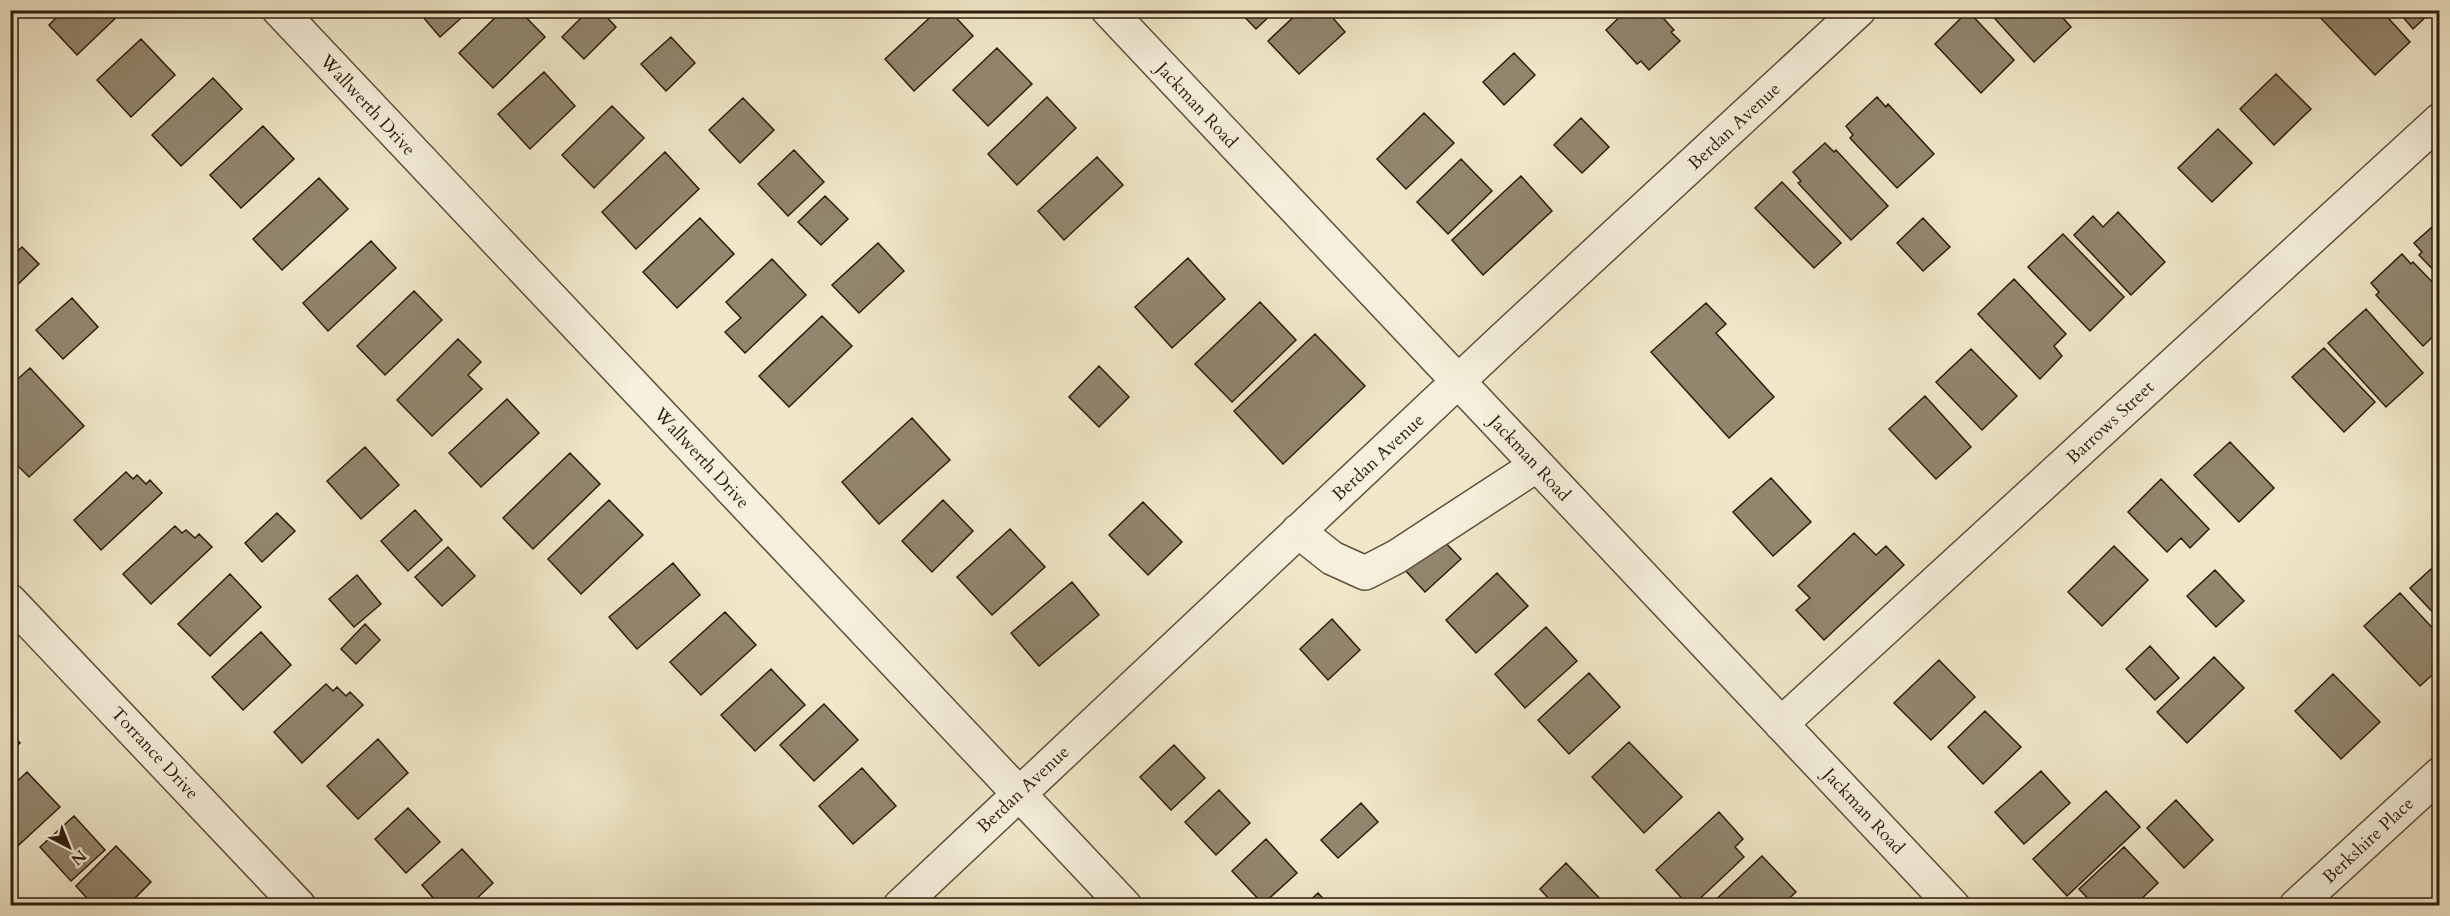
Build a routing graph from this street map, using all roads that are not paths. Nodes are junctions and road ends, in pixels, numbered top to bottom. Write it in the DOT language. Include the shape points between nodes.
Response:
graph roads {
  1 [pos="279,10"];
  2 [pos="1107,10"];
  3 [pos="1858,10"];
  4 [pos="2439,120"];
  5 [pos="1458,381"];
  6 [pos="1537,465"];
  7 [pos="1298,531"];
  8 [pos="10,601"];
  9 [pos="1782,724"];
  10 [pos="2439,774"];
  11 [pos="1019,793"];
  12 [pos="299,906"];
  13 [pos="900,906"];
  14 [pos="1125,906"];
  15 [pos="1953,906"];
  16 [pos="2296,906"];
  1 -- 11 [label="street, Wallwerth Drive"];
  2 -- 5 [label="street, Jackman Road"];
  3 -- 5 [label="street, Berdan Avenue"];
  4 -- 9 [label="street, Barrows Street"];
  5 -- 6 [label="street, Jackman Road"];
  5 -- 7 [label="street, Berdan Avenue"];
  6 -- 7 [label="street" via="1365,573 1332,558"];
  6 -- 9 [label="street, Jackman Road"];
  7 -- 11 [label="street, Berdan Avenue"];
  8 -- 12 [label="street, Torrance Drive"];
  9 -- 15 [label="street, Jackman Road"];
  10 -- 16 [label="street, Berkshire Place"];
  11 -- 13 [label="street, Berdan Avenue"];
  11 -- 14 [label="street, Wallwerth Drive"];
}
